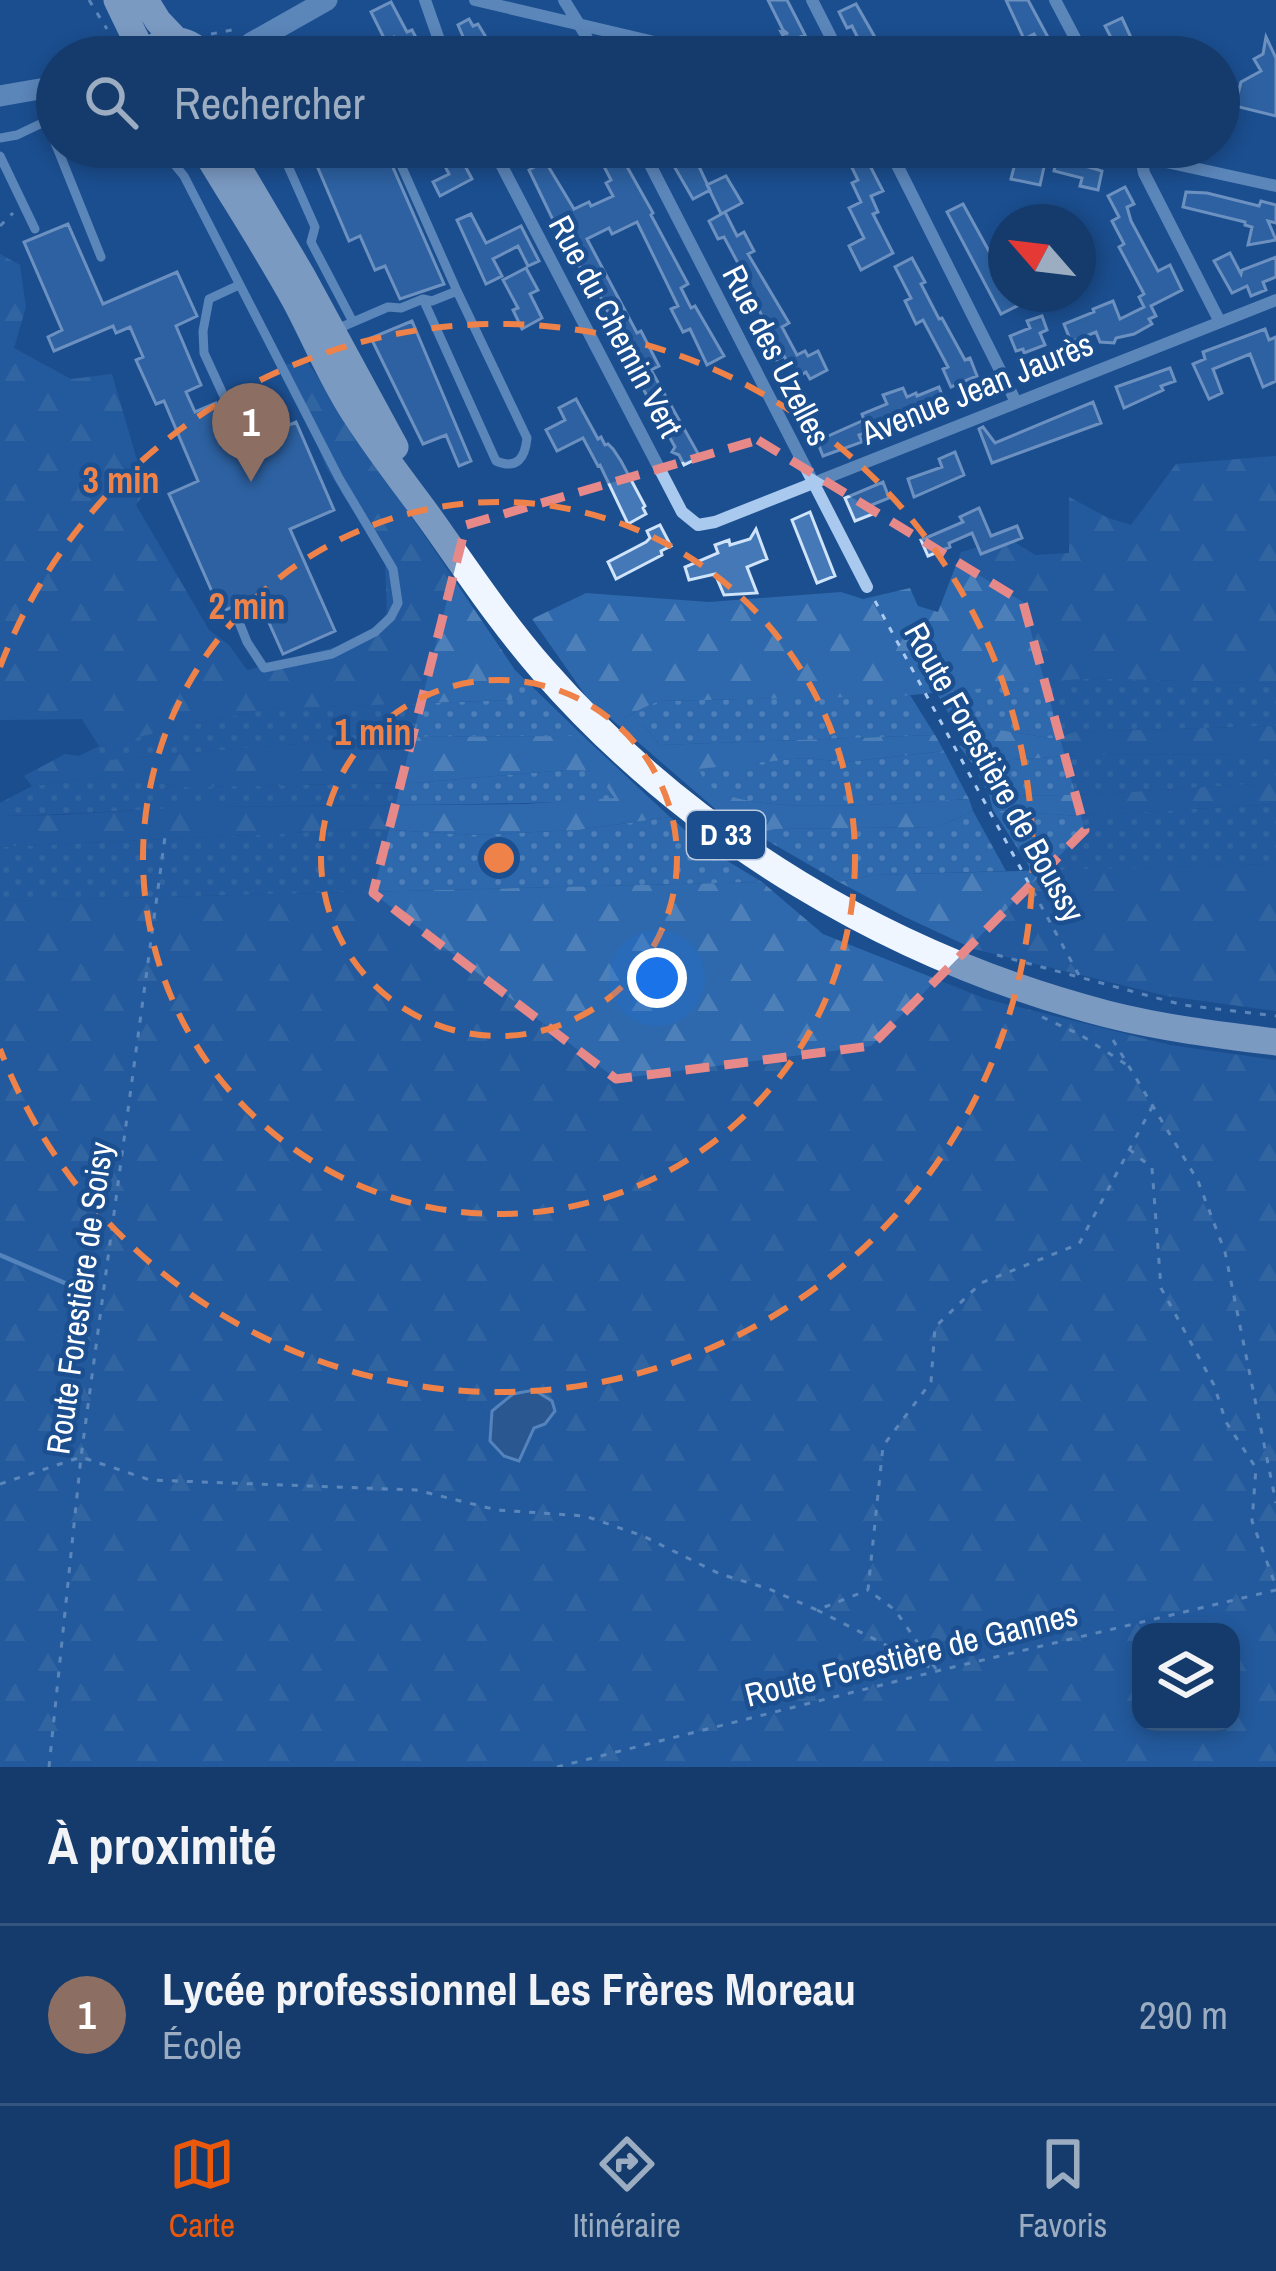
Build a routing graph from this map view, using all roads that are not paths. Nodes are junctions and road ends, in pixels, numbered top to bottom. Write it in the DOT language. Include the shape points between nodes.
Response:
graph roads {
  1 [pos="117,0"];
  2 [pos="145,0"];
  3 [pos="327,0"];
  4 [pos="425,0"];
  5 [pos="475,0"];
  6 [pos="564,0"];
  7 [pos="812,0"];
  8 [pos="1055,0"];
  9 [pos="580,26"];
  10 [pos="129,36"];
  11 [pos="177,36"];
  12 [pos="267,36"];
  13 [pos="438,36"];
  14 [pos="585,36"];
  15 [pos="625,36"];
  16 [pos="830,36"];
  17 [pos="1073,36"];
  18 [pos="36,90"];
  19 [pos="0,96"];
  20 [pos="36,127"];
  21 [pos="0,138"];
  22 [pos="0,156"];
  23 [pos="65,168"];
  24 [pos="177,168"];
  25 [pos="215,168"];
  26 [pos="240,168"];
  27 [pos="289,168"];
  28 [pos="403,168"];
  29 [pos="503,168"];
  30 [pos="651,168"];
  31 [pos="899,168"];
  32 [pos="1142,168"];
  33 [pos="1198,168"];
  34 [pos="1276,186"];
  35 [pos="35,229"];
  36 [pos="101,257"];
  37 [pos="239,285"];
  38 [pos="457,291"];
  39 [pos="423,299"];
  40 [pos="1276,300"];
  41 [pos="1220,322"];
  42 [pos="343,327"];
  43 [pos="1016,402"];
  44 [pos="250,453"];
  45 [pos="812,483"];
  46 [pos="698,525"];
  47 [pos="434,526"];
  48 [pos="867,587"];
  49 [pos="237,617"];
  50 [pos="1276,1042"];
  1 -- 10 [label="main road"];
  2 -- 11 [label="main road"];
  3 -- 12 [label="street"];
  4 -- 13 [label="street"];
  5 -- 9 [label="street"];
  6 -- 9 [label="street"];
  7 -- 16 [label="street"];
  8 -- 17 [label="street"];
  9 -- 14 [label="street"];
  9 -- 15 [label="street"];
  18 -- 19 [label="street"];
  20 -- 21 [label="lane"];
  22 -- 35 [label="lane"];
  23 -- 36 [label="lane"];
  24 -- 37 [label="lane"];
  25 -- 47 [label="main road, D 33" via="355,415"];
  26 -- 42 [label="main road, D 33"];
  27 -- 42 [label="lane" via="315,226 311,242"];
  28 -- 38 [label="lane"];
  29 -- 46 [label="street, Rue du Chemin Vert" via="682,512"];
  30 -- 45 [label="street, Rue des Uzelles"];
  31 -- 43 [label="street"];
  32 -- 41 [label="street"];
  33 -- 34 [label="street"];
  37 -- 44 [label="lane" via="208,299 204,353"];
  37 -- 49 [label="lane" via="394,569 398,603 375,632 347,648 264,668"];
  38 -- 39 [label="lane"];
  38 -- 39 [label="lane" via="527,438 517,462 496,461"];
  39 -- 42 [label="lane"];
  40 -- 41 [label="street, Avenue Jean Jaurès"];
  41 -- 43 [label="street, Avenue Jean Jaurès"];
  42 -- 47 [label="main road, D 33"];
  43 -- 45 [label="street, Avenue Jean Jaurès"];
  45 -- 46 [label="street, Avenue Jean Jaurès"];
  45 -- 48 [label="street, Rue des Uzelles"];
  47 -- 50 [label="main road, D 33" via="493,609 597,727 696,813 803,886 909,944 1032,992 1173,1028"];
}
